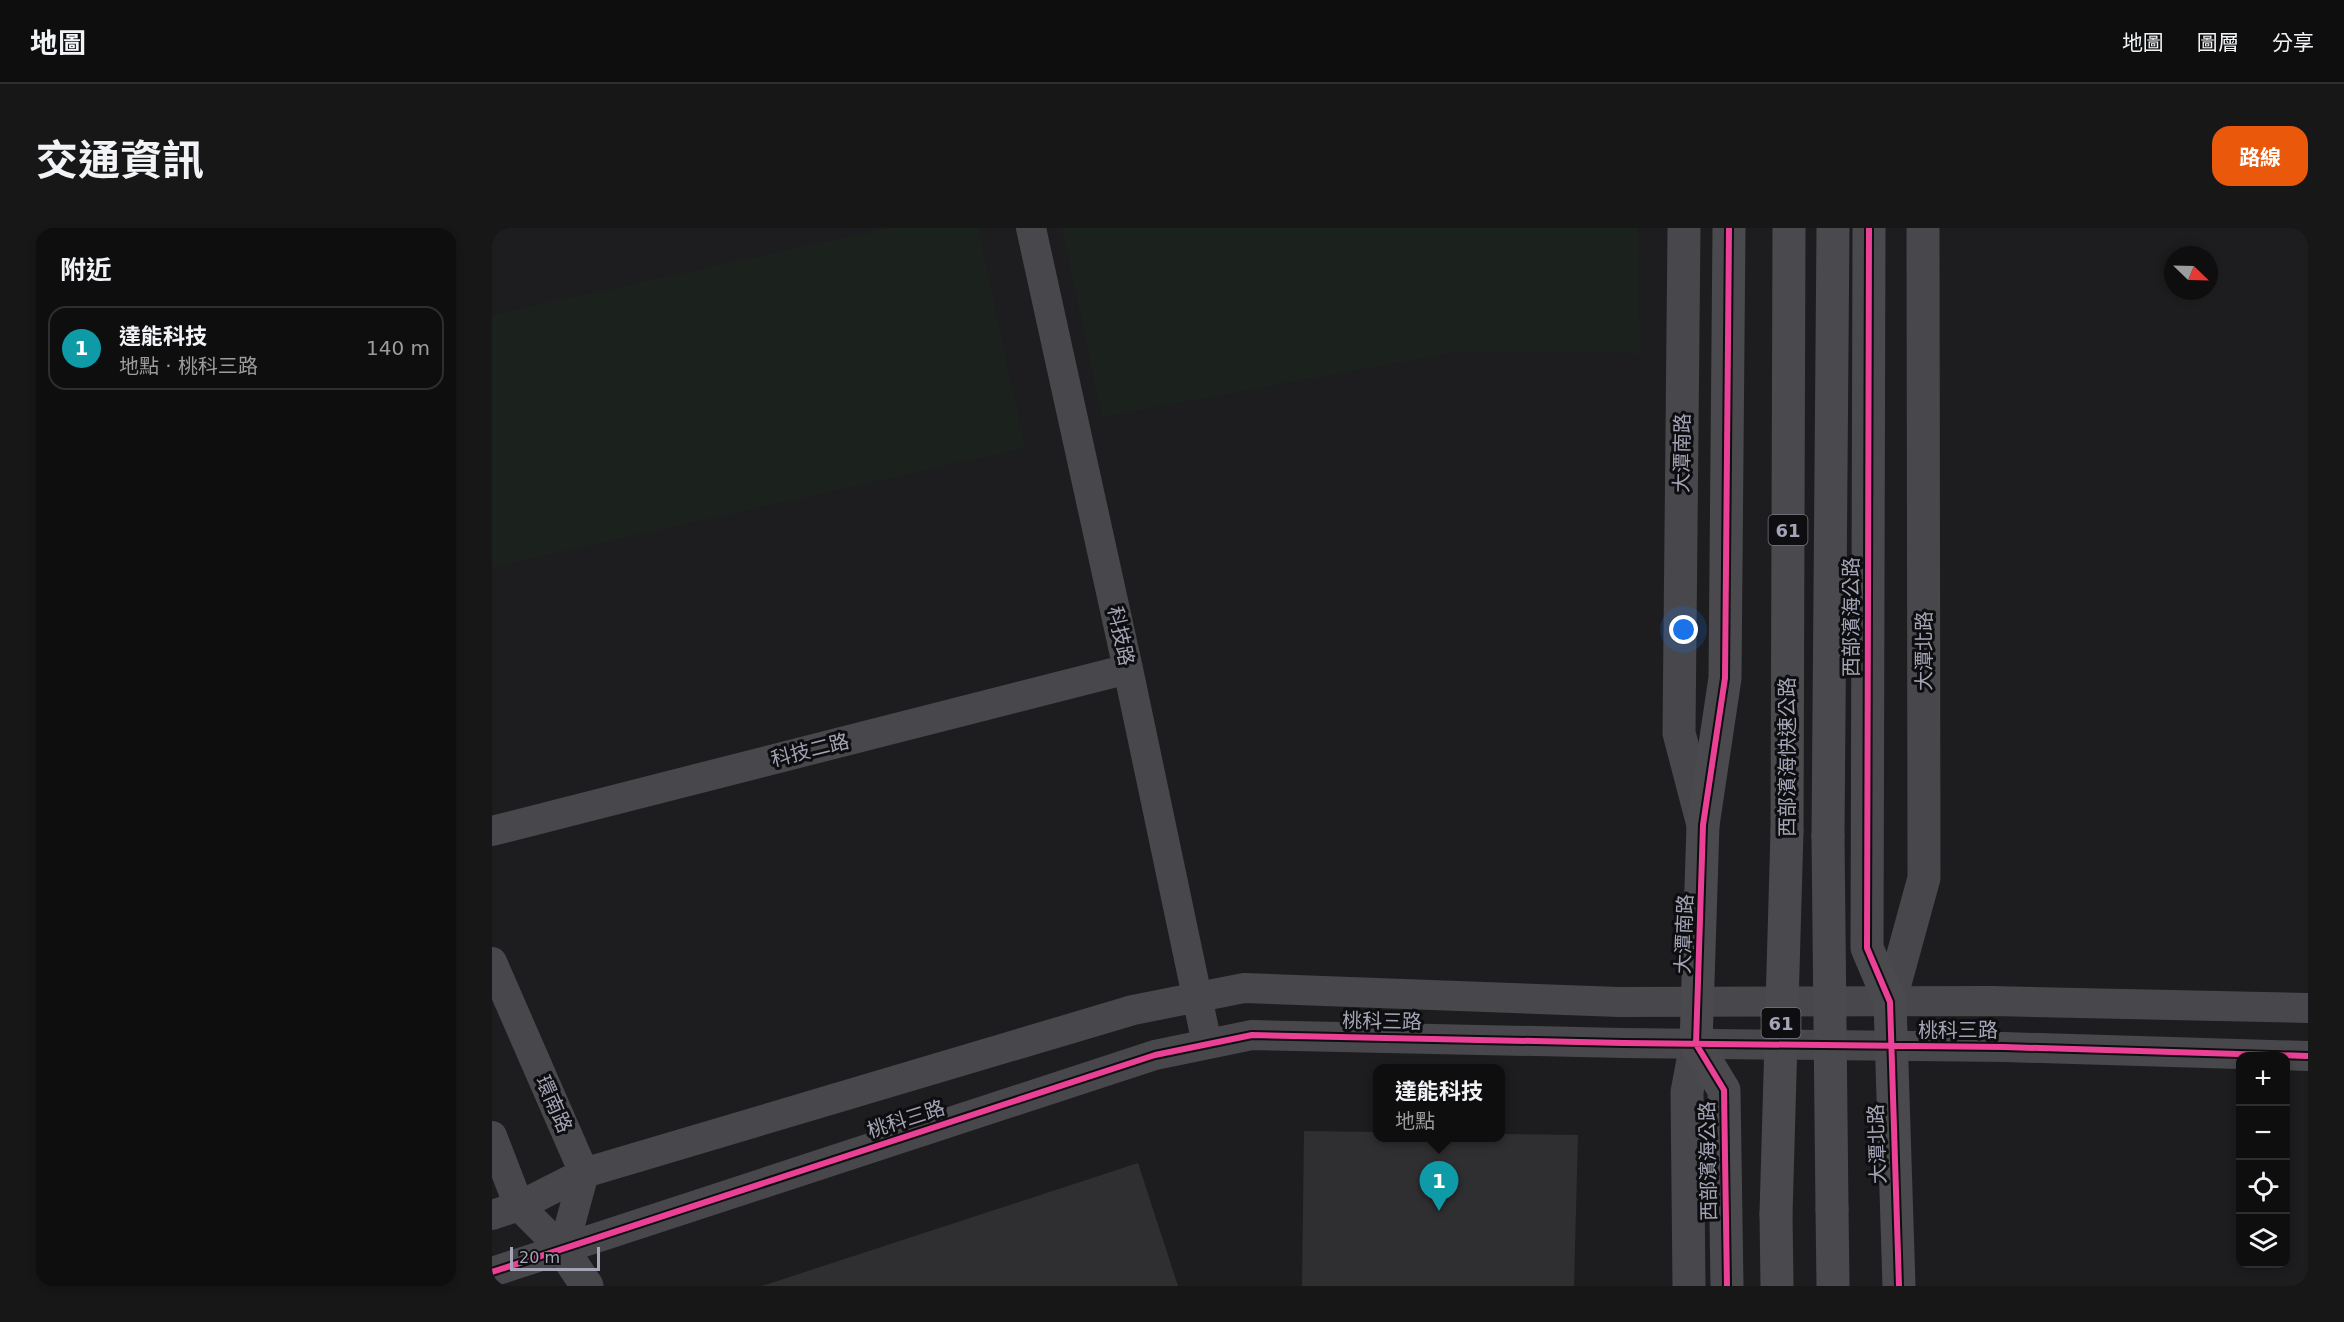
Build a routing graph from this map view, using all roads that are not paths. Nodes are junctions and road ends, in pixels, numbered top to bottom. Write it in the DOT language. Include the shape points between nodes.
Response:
graph roads {
  1 [pos="1031,228"];
  2 [pos="1684,228"];
  3 [pos="1729,228"];
  4 [pos="1789,228"];
  5 [pos="1833,228"];
  6 [pos="1869,228"];
  7 [pos="1923,228"];
  8 [pos="1128,669"];
  9 [pos="1703,825"];
  10 [pos="492,831"];
  11 [pos="492,962"];
  12 [pos="1197,997"];
  13 [pos="1698,1002"];
  14 [pos="1890,1002"];
  15 [pos="2308,1008"];
  16 [pos="1207,1044"];
  17 [pos="1696,1044"];
  18 [pos="1890,1046"];
  19 [pos="2308,1056"];
  20 [pos="492,1136"];
  21 [pos="584,1173"];
  22 [pos="506,1210"];
  23 [pos="563,1250"];
  24 [pos="492,1272"];
  25 [pos="587,1286"];
  26 [pos="1689,1286"];
  27 [pos="1727,1286"];
  28 [pos="1777,1286"];
  29 [pos="1833,1286"];
  30 [pos="1899,1286"];
  1 -- 8 [label="street, 科技路"];
  2 -- 9 [label="street, 大潭南路" via="1679,733"];
  3 -- 9 [label="main road" via="1725,678"];
  4 -- 28 [label="main road, 西部濱海快速公路 / 61, bridge" via="1787,831"];
  5 -- 29 [label="main road, 西部濱海快速公路 / 61, bridge" via="1828,836"];
  6 -- 14 [label="main road, 西部濱海公路" via="1867,948"];
  7 -- 14 [label="street, 大潭北路" via="1924,878"];
  8 -- 10 [label="street, 科技二路"];
  8 -- 12 [label="street, 科技路"];
  9 -- 13 [label="main road, 大潭南路"];
  11 -- 21 [label="street, 環南路"];
  12 -- 13 [label="street, 桃科三路" via="1245,988"];
  12 -- 16 [label="street, 科技路"];
  12 -- 21 [label="street, 桃科三路" via="1133,1010"];
  13 -- 14 [label="street, 桃科三路"];
  13 -- 17 [label="main road, 大潭南路"];
  14 -- 15 [label="street, 桃科三路"];
  14 -- 18 [label="main road, 大潭北路"];
  16 -- 17 [label="street, 桃科三路" via="1252,1035"];
  16 -- 23 [label="street, 桃科三路" via="1155,1055"];
  17 -- 18 [label="street, 桃科三路"];
  17 -- 26 [label="street, 大潭南路" via="1687,1092"];
  17 -- 27 [label="main road, 西部濱海公路" via="1724,1090"];
  18 -- 19 [label="street, 桃科三路"];
  18 -- 30 [label="main road, 大潭北路"];
  20 -- 22 [label="street"];
  21 -- 22 [label="street, 桃科三路"];
  21 -- 23 [label="street"];
  22 -- 23 [label="street"];
  23 -- 24 [label="street, 桃科三路"];
  23 -- 25 [label="street"];
}
